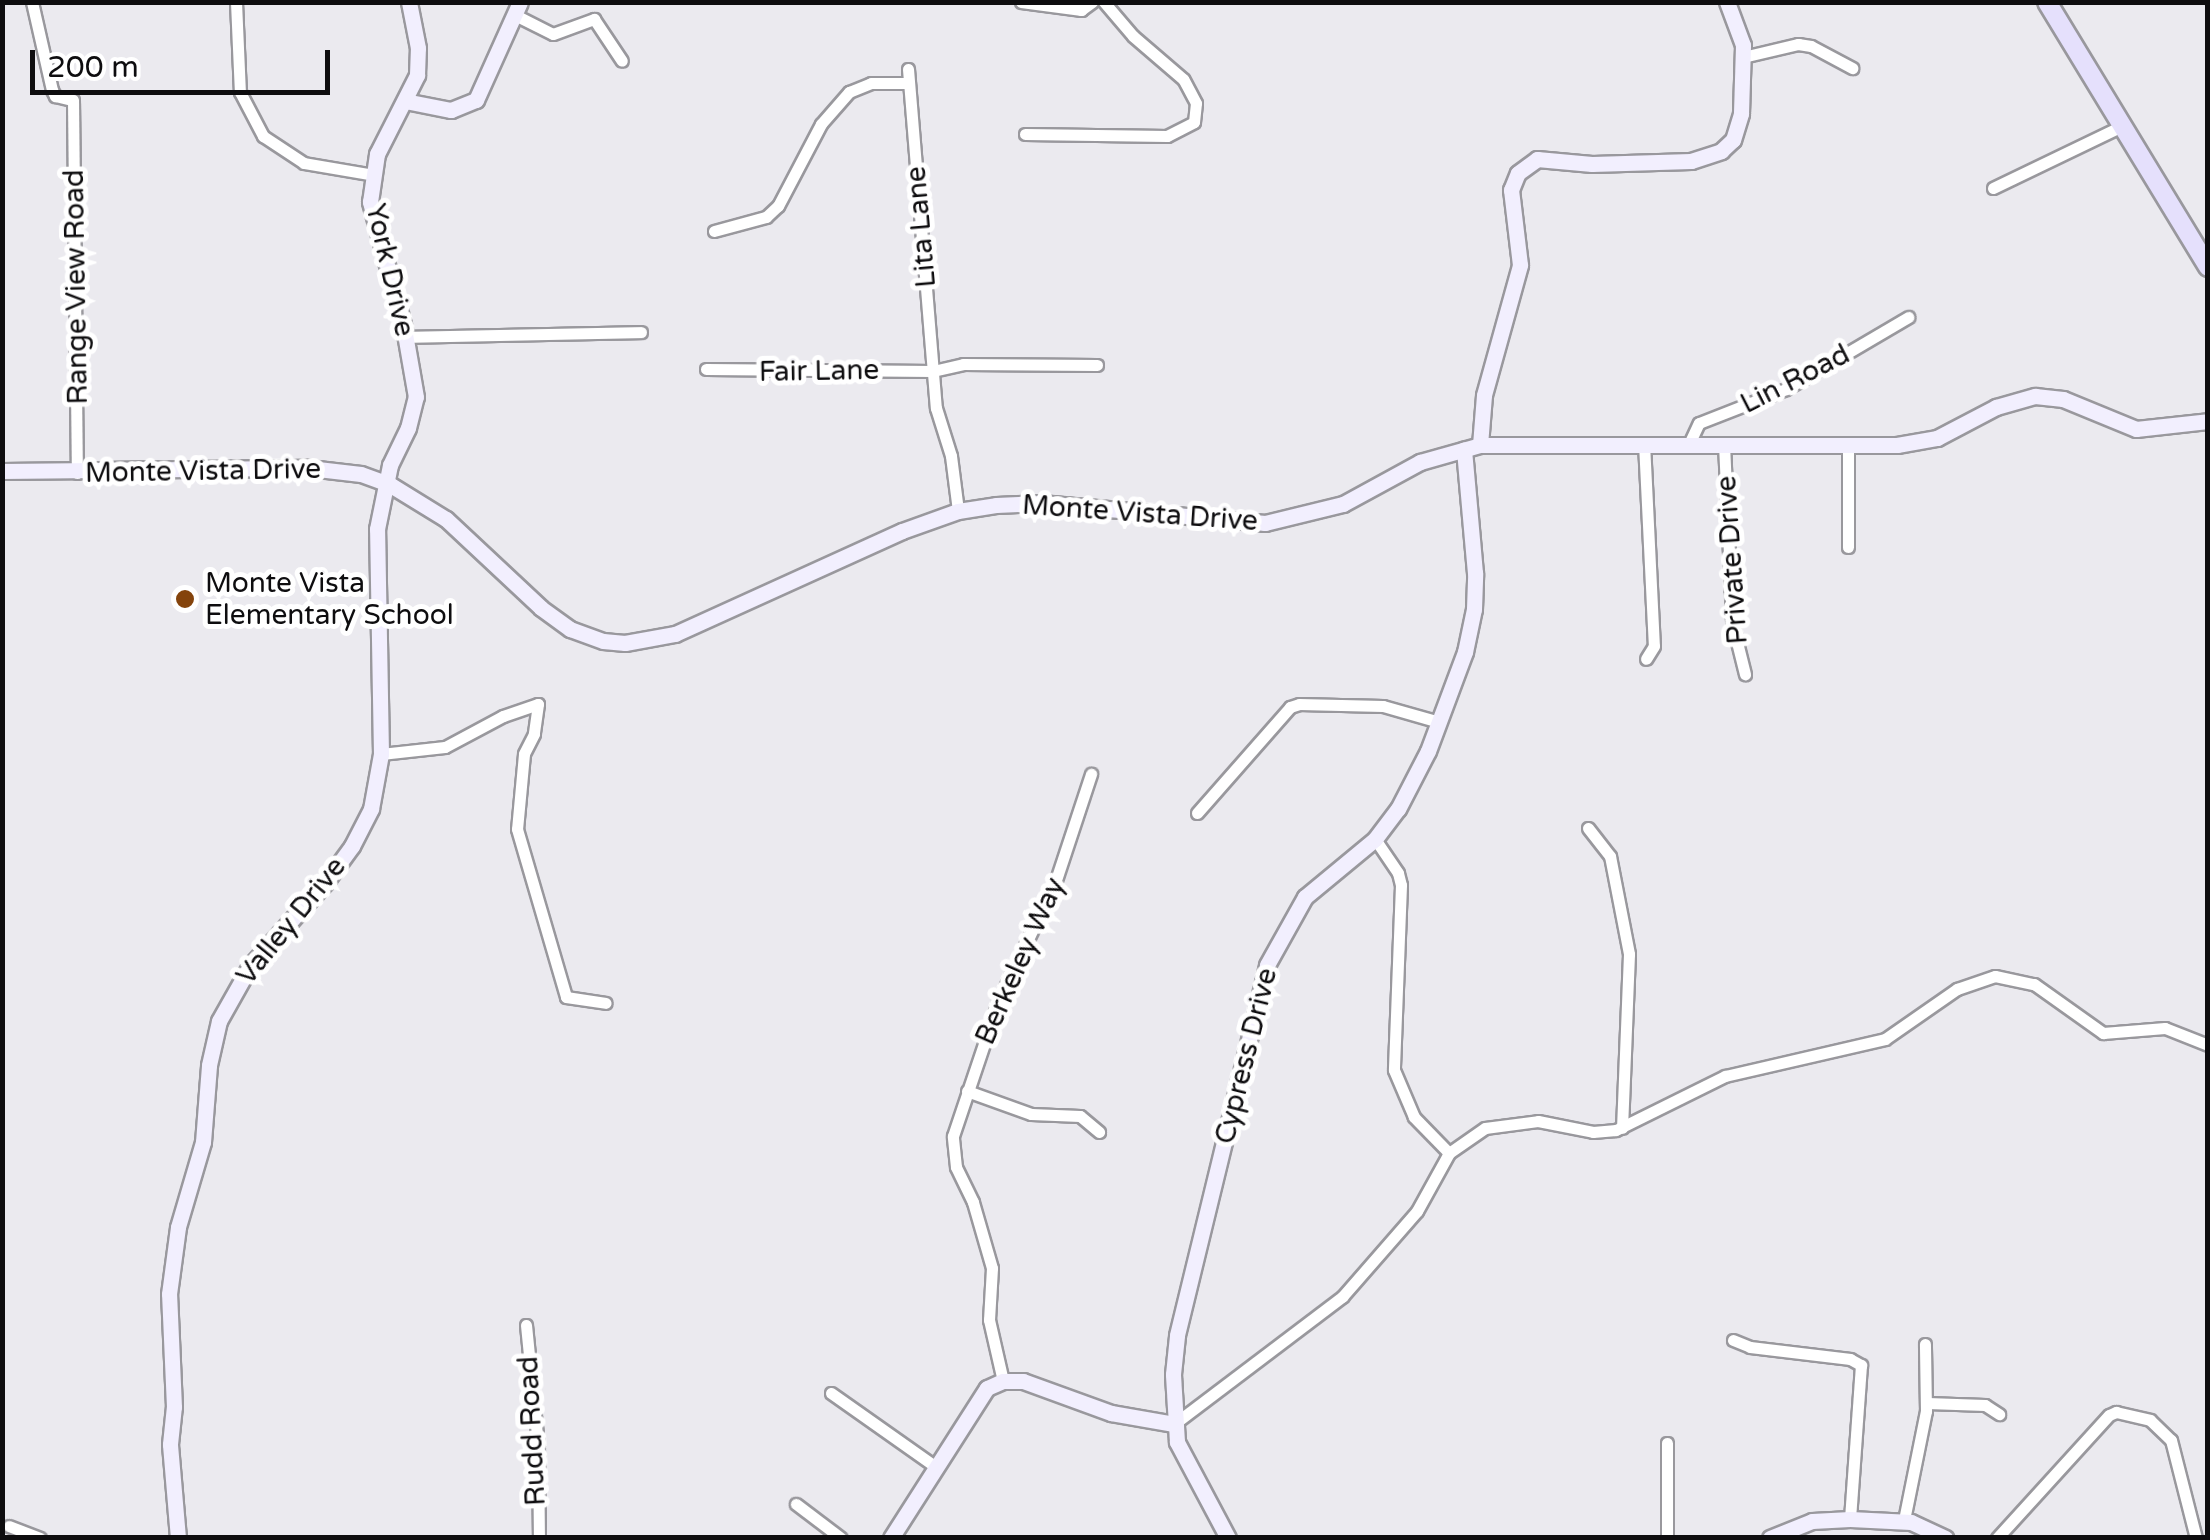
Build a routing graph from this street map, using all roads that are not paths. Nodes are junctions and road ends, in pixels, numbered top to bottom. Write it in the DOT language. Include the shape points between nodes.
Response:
graph roads {
  1 [pos="32,2"];
  2 [pos="236,2"];
  3 [pos="408,2"];
  4 [pos="1021,2"];
  5 [pos="1092,2"];
  6 [pos="1104,2"];
  7 [pos="1728,2"];
  8 [pos="2048,2"];
  9 [pos="517,8"];
  10 [pos="1743,56"];
  11 [pos="622,62"];
  12 [pos="1852,68"];
  13 [pos="908,70"];
  14 [pos="909,84"];
  15 [pos="405,101"];
  16 [pos="2122,126"];
  17 [pos="1026,134"];
  18 [pos="374,174"];
  19 [pos="1993,188"];
  20 [pos="714,231"];
  21 [pos="2208,267"];
  22 [pos="1908,316"];
  23 [pos="641,332"];
  24 [pos="406,337"];
  25 [pos="1098,365"];
  26 [pos="706,369"];
  27 [pos="933,370"];
  28 [pos="2208,422"];
  29 [pos="1644,443"];
  30 [pos="1690,444"];
  31 [pos="1724,444"];
  32 [pos="1848,446"];
  33 [pos="1472,447"];
  34 [pos="2,471"];
  35 [pos="77,473"];
  36 [pos="389,484"];
  37 [pos="958,510"];
  38 [pos="1848,547"];
  39 [pos="1646,659"];
  40 [pos="1745,674"];
  41 [pos="1438,722"];
  42 [pos="381,754"];
  43 [pos="1091,774"];
  44 [pos="1197,814"];
  45 [pos="1588,828"];
  46 [pos="1375,839"];
  47 [pos="606,1003"];
  48 [pos="2208,1046"];
  49 [pos="967,1091"];
  50 [pos="1622,1128"];
  51 [pos="1099,1132"];
  52 [pos="1448,1153"];
  53 [pos="526,1325"];
  54 [pos="1734,1340"];
  55 [pos="1925,1344"];
  56 [pos="1003,1381"];
  57 [pos="832,1393"];
  58 [pos="1927,1402"];
  59 [pos="1999,1414"];
  60 [pos="1174,1424"];
  61 [pos="1667,1443"];
  62 [pos="936,1468"];
  63 [pos="796,1504"];
  64 [pos="1850,1518"];
  65 [pos="1904,1520"];
  66 [pos="9,1526"];
  67 [pos="40,1538"];
  68 [pos="178,1538"];
  69 [pos="539,1538"];
  70 [pos="841,1538"];
  71 [pos="891,1538"];
  72 [pos="1228,1538"];
  73 [pos="1667,1538"];
  74 [pos="1770,1538"];
  75 [pos="1945,1538"];
  76 [pos="1997,1538"];
  77 [pos="2196,1538"];
  1 -- 35 [label="street, Range View Road" via="52,90 73,100"];
  2 -- 18 [label="street" via="240,92 263,136 304,163"];
  3 -- 15 [label="main road, York Drive" via="418,48"];
  4 -- 5 [label="street" via="1081,10"];
  6 -- 17 [label="street" via="1183,78 1196,102 1194,122 1167,136"];
  7 -- 10 [label="main road, Cypress Drive"];
  8 -- 16 [label="main road"];
  9 -- 11 [label="street" via="554,34 594,19"];
  9 -- 15 [label="main road" via="476,100 451,110"];
  10 -- 12 [label="street" via="1798,44"];
  10 -- 33 [label="main road, Cypress Drive" via="1737,130 1721,150 1690,160 1537,159 1518,172 1511,190 1520,264"];
  13 -- 14 [label="street, Lita Lane"];
  14 -- 20 [label="street" via="872,83 849,92 821,124 778,206 766,217"];
  14 -- 27 [label="street, Lita Lane"];
  15 -- 18 [label="main road, York Drive" via="384,135"];
  16 -- 19 [label="street"];
  16 -- 21 [label="main road"];
  18 -- 24 [label="main road, York Drive" via="372,219"];
  22 -- 30 [label="street, Lin Road" via="1786,390 1699,422"];
  23 -- 24 [label="street"];
  24 -- 36 [label="main road, York Drive" via="416,397"];
  25 -- 27 [label="street" via="963,364"];
  26 -- 27 [label="street, Fair Lane"];
  27 -- 37 [label="street, Lita Lane"];
  28 -- 32 [label="main road, Monte Vista Drive" via="2128,428 2072,402 2035,396 1922,442"];
  29 -- 30 [label="main road, Monte Vista Drive"];
  29 -- 33 [label="main road, Monte Vista Drive"];
  29 -- 39 [label="street" via="1654,646"];
  30 -- 31 [label="main road, Monte Vista Drive"];
  31 -- 32 [label="main road, Monte Vista Drive"];
  31 -- 40 [label="street, Private Drive" via="1732,622"];
  32 -- 38 [label="street"];
  33 -- 37 [label="main road, Monte Vista Drive" via="1420,462 1343,504 1265,523 1041,503"];
  33 -- 41 [label="main road, Cypress Drive" via="1474,609"];
  34 -- 35 [label="main road, Monte Vista Drive"];
  35 -- 36 [label="main road, Monte Vista Drive" via="309,468 351,471"];
  36 -- 37 [label="main road, Monte Vista Drive" via="446,519 541,608 603,641 675,634"];
  36 -- 42 [label="main road, Valley Drive" via="377,528"];
  41 -- 44 [label="street" via="1382,706 1310,702 1290,708"];
  41 -- 46 [label="main road, Cypress Drive" via="1418,775"];
  42 -- 47 [label="street" via="445,747 538,704 524,754 519,840 566,998"];
  42 -- 68 [label="main road, Valley Drive" via="371,809 352,846 250,966 218,1022 202,1142 170,1278 170,1444"];
  43 -- 49 [label="street, Berkeley Way" via="1055,883 998,1002"];
  45 -- 50 [label="street" via="1610,856 1628,954"];
  46 -- 52 [label="street" via="1401,886 1394,1070 1414,1117"];
  46 -- 60 [label="main road, Cypress Drive" via="1305,897 1267,965 1178,1334"];
  48 -- 50 [label="street" via="2165,1028 2103,1033 2034,984 1994,976 1958,988 1885,1040 1725,1076"];
  49 -- 51 [label="street" via="1031,1114 1080,1116"];
  49 -- 56 [label="street, Berkeley Way" via="953,1136 956,1168 992,1268 989,1320"];
  50 -- 52 [label="street" via="1592,1132 1538,1120 1503,1123 1470,1135"];
  52 -- 60 [label="street" via="1417,1211 1342,1297"];
  53 -- 69 [label="street, Rudd Road"];
  54 -- 64 [label="street" via="1861,1365"];
  55 -- 58 [label="street"];
  56 -- 60 [label="main road"];
  56 -- 62 [label="main road" via="987,1388"];
  57 -- 62 [label="street"];
  58 -- 59 [label="street" via="1985,1405"];
  58 -- 65 [label="street"];
  60 -- 72 [label="main road"];
  61 -- 73 [label="street"];
  62 -- 71 [label="main road"];
  63 -- 70 [label="street"];
  64 -- 65 [label="main road"];
  64 -- 74 [label="main road" via="1812,1521"];
  65 -- 75 [label="main road"];
  66 -- 67 [label="street"];
  76 -- 77 [label="street" via="2116,1412 2143,1417 2171,1440"];
}
